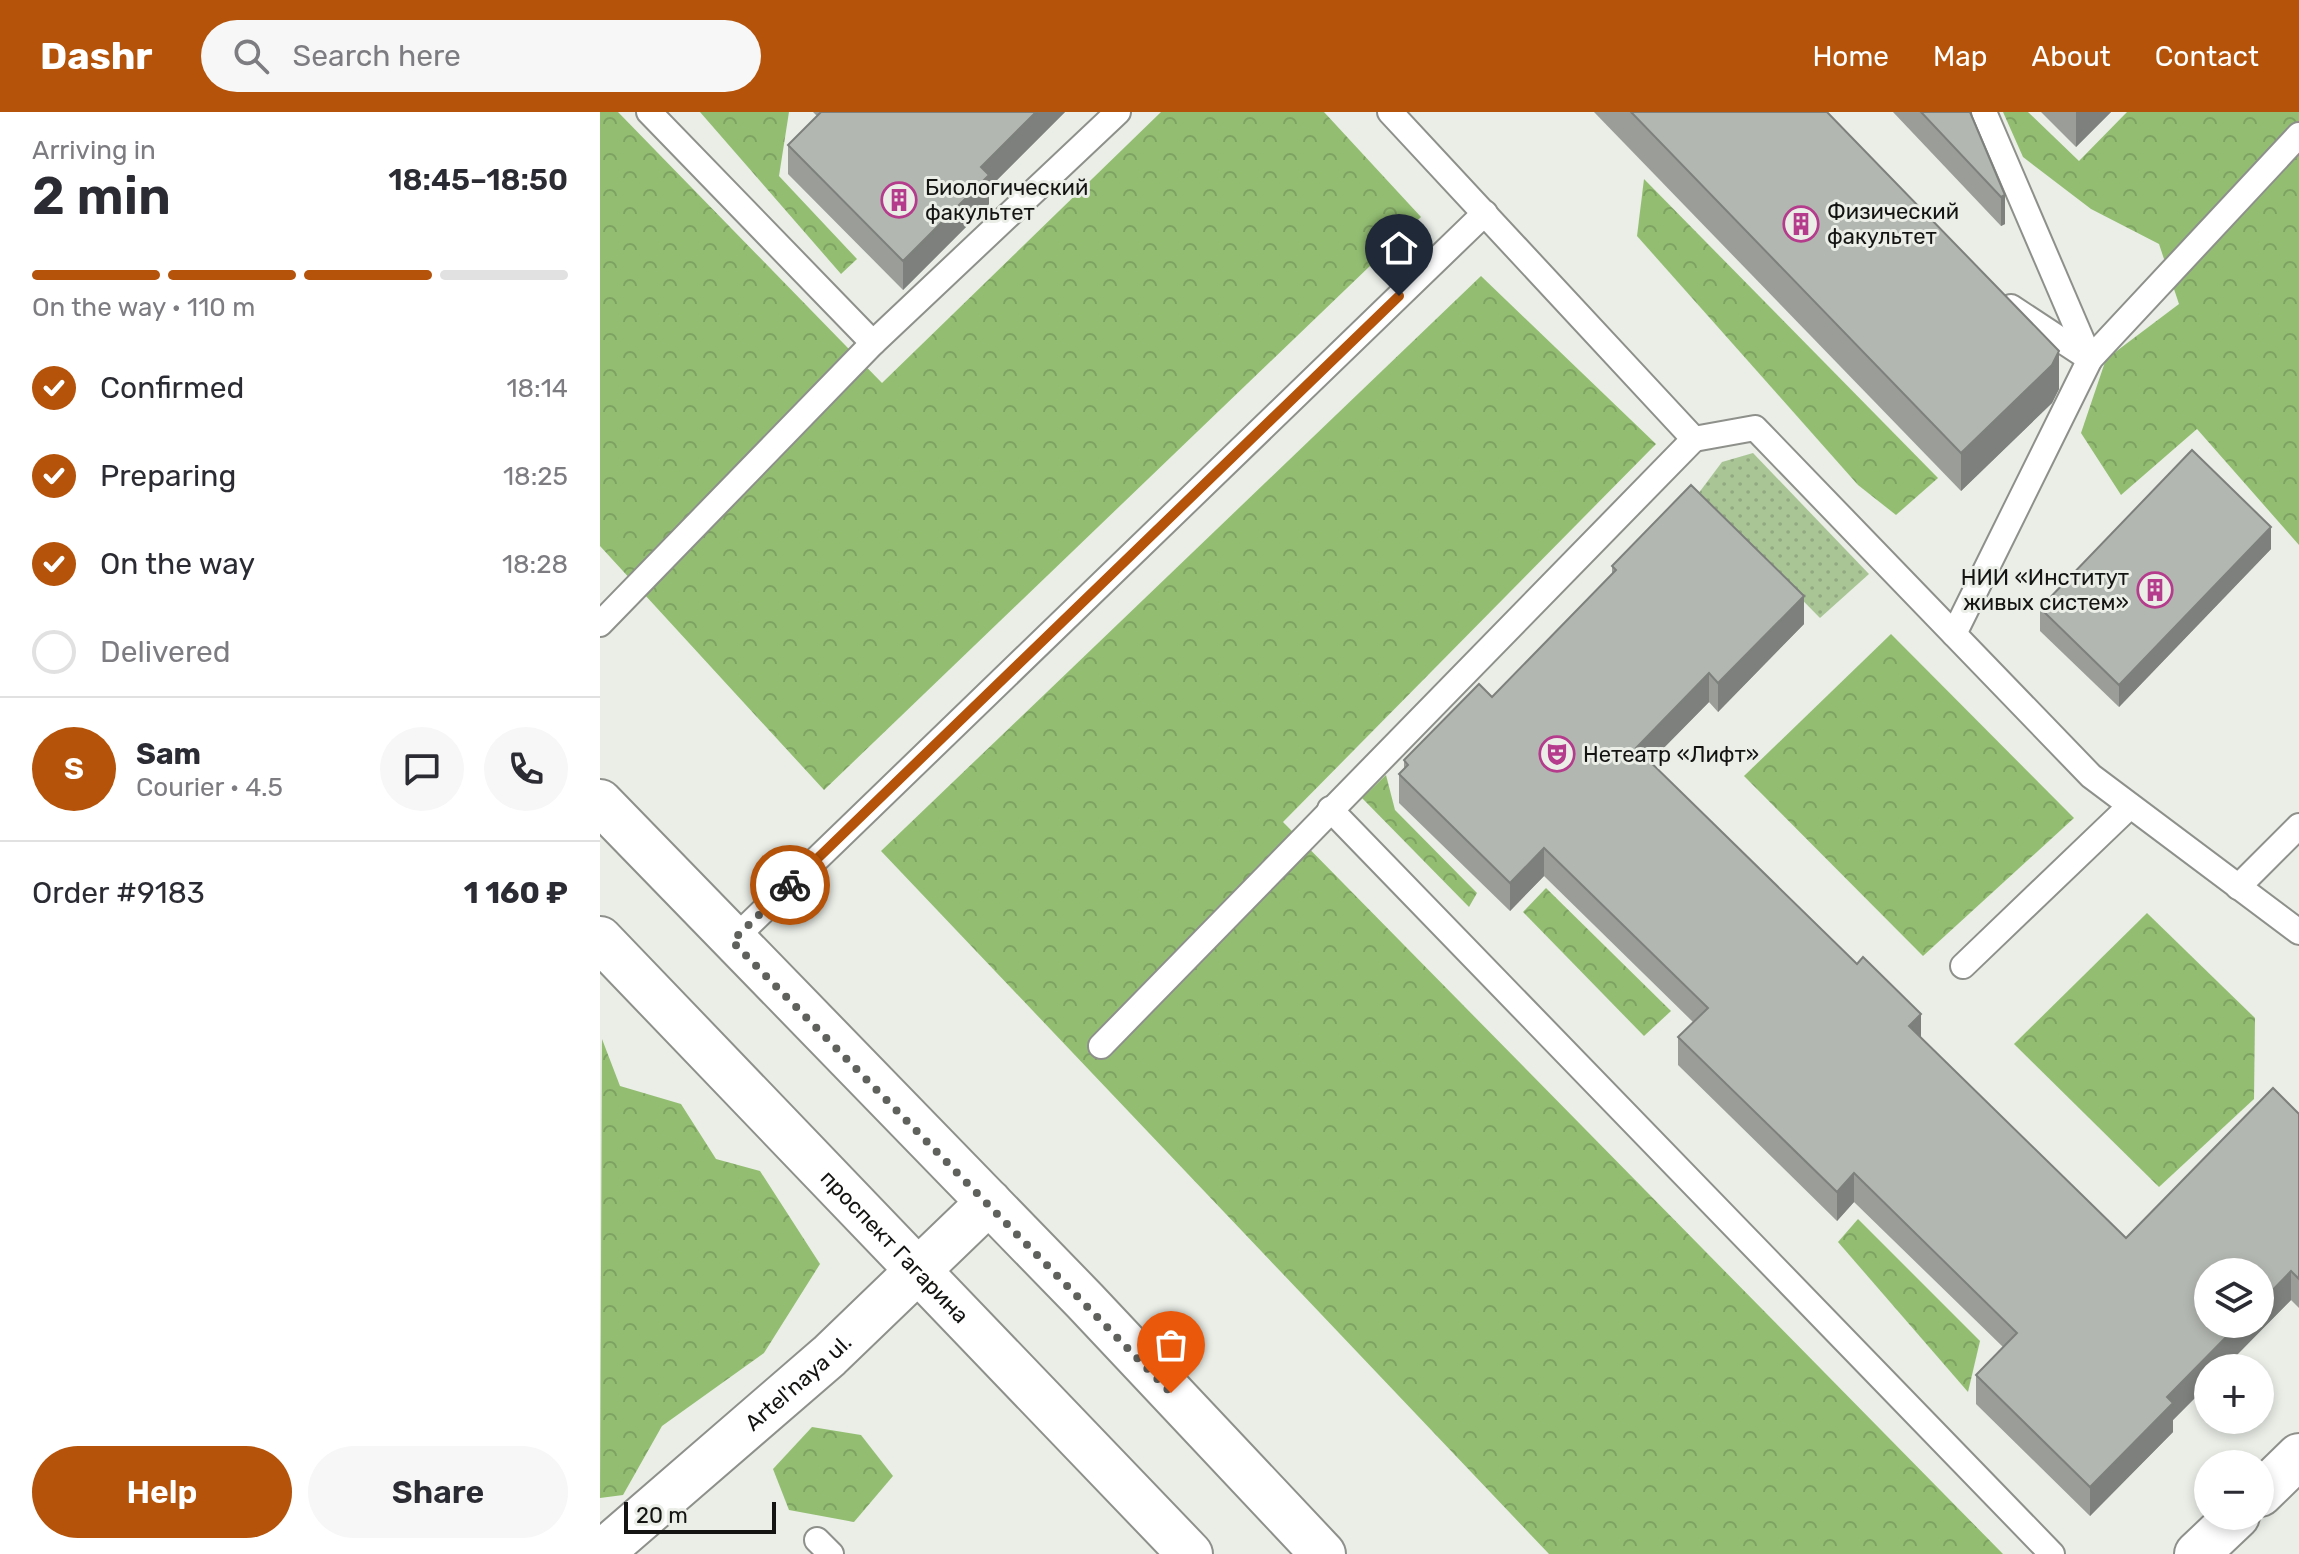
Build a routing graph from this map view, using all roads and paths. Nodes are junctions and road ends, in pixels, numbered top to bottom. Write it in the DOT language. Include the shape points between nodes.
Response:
graph roads {
  1 [pos="649,112"];
  2 [pos="1118,112"];
  3 [pos="1390,112"];
  4 [pos="1984,112"];
  5 [pos="2299,135"];
  6 [pos="1485,213"];
  7 [pos="2011,307"];
  8 [pos="873,343"];
  9 [pos="2090,359"];
  10 [pos="1694,439"];
  11 [pos="600,624"];
  12 [pos="1954,634"];
  13 [pos="600,802"];
  14 [pos="2130,806"];
  15 [pos="1330,809"];
  16 [pos="2299,826"];
  17 [pos="2238,887"];
  18 [pos="2299,932"];
  19 [pos="600,939"];
  20 [pos="732,941"];
  21 [pos="1963,966"];
  22 [pos="1101,1046"];
  23 [pos="989,1202"];
  24 [pos="916,1271"];
  25 [pos="2299,1456"];
  26 [pos="2274,1480"];
  27 [pos="2222,1530"];
  28 [pos="600,1554"];
  29 [pos="1190,1554"];
  30 [pos="1323,1554"];
  31 [pos="2052,1554"];
  32 [pos="2197,1554"];
  1 -- 8 [label="lane"];
  2 -- 8 [label="lane"];
  3 -- 6 [label="lane"];
  4 -- 9 [label="lane"];
  5 -- 9 [label="lane"];
  6 -- 10 [label="lane"];
  6 -- 20 [label="lane"];
  7 -- 9 [label="lane"];
  8 -- 11 [label="lane"];
  9 -- 12 [label="lane"];
  10 -- 12 [label="lane" via="1755,428"];
  10 -- 15 [label="lane"];
  12 -- 14 [label="lane" via="2091,776"];
  13 -- 20 [label="main road"];
  14 -- 17 [label="lane"];
  14 -- 21 [label="lane"];
  15 -- 22 [label="lane"];
  15 -- 31 [label="lane"];
  16 -- 17 [label="lane"];
  17 -- 18 [label="lane"];
  19 -- 24 [label="main road, проспект Гагарина"];
  20 -- 23 [label="main road"];
  23 -- 24 [label="main road, Artel'naya ul."];
  23 -- 30 [label="main road"];
  24 -- 28 [label="main road, Artel'naya ul." via="829,1356"];
  24 -- 29 [label="main road, проспект Гагарина"];
  25 -- 26 [label="main road"];
  27 -- 32 [label="main road"];
}
